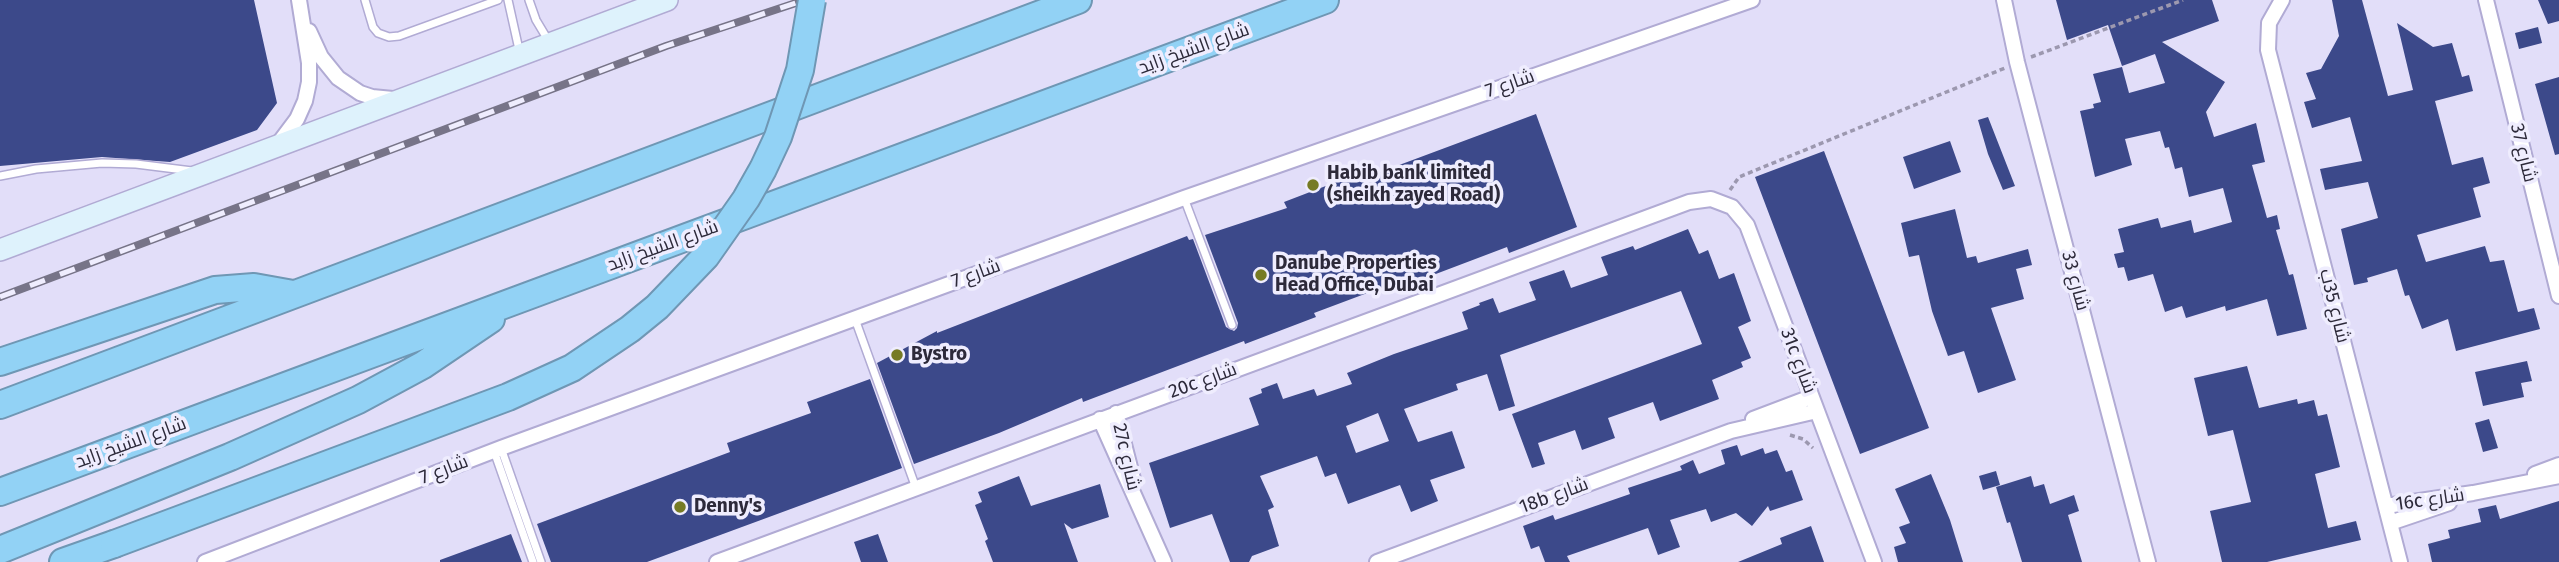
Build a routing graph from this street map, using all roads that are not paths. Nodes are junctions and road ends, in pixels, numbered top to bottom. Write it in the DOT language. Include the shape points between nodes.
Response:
graph roads {
  1 [pos="299,0"];
  2 [pos="365,0"];
  3 [pos="498,0"];
  4 [pos="508,0"];
  5 [pos="529,0"];
  6 [pos="667,0"];
  7 [pos="812,0"];
  8 [pos="1078,0"];
  9 [pos="1325,0"];
  10 [pos="1752,0"];
  11 [pos="2004,0"];
  12 [pos="2282,0"];
  13 [pos="2485,3"];
  14 [pos="304,21"];
  15 [pos="550,44"];
  16 [pos="520,55"];
  17 [pos="409,97"];
  18 [pos="273,149"];
  19 [pos="207,173"];
  20 [pos="0,176"];
  21 [pos="1184,198"];
  22 [pos="1722,202"];
  23 [pos="0,250"];
  24 [pos="295,294"];
  25 [pos="2559,296"];
  26 [pos="514,301"];
  27 [pos="855,319"];
  28 [pos="1232,325"];
  29 [pos="0,362"];
  30 [pos="1814,404"];
  31 [pos="0,405"];
  32 [pos="1116,413"];
  33 [pos="1100,419"];
  34 [pos="497,450"];
  35 [pos="2559,466"];
  36 [pos="2559,477"];
  37 [pos="2511,484"];
  38 [pos="916,488"];
  39 [pos="0,492"];
  40 [pos="2473,494"];
  41 [pos="1137,501"];
  42 [pos="2386,506"];
  43 [pos="2390,523"];
  44 [pos="0,550"];
  45 [pos="1160,558"];
  46 [pos="222,559"];
  47 [pos="1382,561"];
  48 [pos="63,562"];
  49 [pos="205,562"];
  50 [pos="533,562"];
  51 [pos="541,562"];
  52 [pos="717,562"];
  53 [pos="1874,562"];
  54 [pos="2148,562"];
  55 [pos="2400,562"];
  1 -- 14 [label="street"];
  2 -- 3 [label="lane" via="373,27 389,37"];
  4 -- 16 [label="lane"];
  5 -- 15 [label="lane"];
  6 -- 15 [label="street"];
  7 -- 48 [label="highway, bridge" via="800,70 763,169 706,256 630,329 572,368 530,388"];
  8 -- 24 [label="highway"];
  9 -- 26 [label="highway, شارع الشيخ زايد"];
  10 -- 21 [label="street, شارع 7"];
  11 -- 54 [label="street, شارع 33"];
  12 -- 42 [label="street, شارع 35ب" via="2269,23 2268,50"];
  13 -- 25 [label="street, شارع 37"];
  14 -- 17 [label="street" via="329,68 348,86 372,97"];
  14 -- 18 [label="street" via="309,63 305,101 292,127"];
  15 -- 16 [label="street"];
  16 -- 17 [label="street"];
  17 -- 18 [label="street"];
  18 -- 19 [label="street"];
  19 -- 20 [label="lane" via="102,163"];
  19 -- 23 [label="street"];
  21 -- 27 [label="street, شارع 7"];
  21 -- 28 [label="lane"];
  22 -- 30 [label="street, 31c شارع" via="1747,225"];
  22 -- 32 [label="street, 20c شارع" via="1689,202"];
  24 -- 29 [label="highway" via="254,287 215,290"];
  24 -- 31 [label="highway"];
  26 -- 39 [label="highway, شارع الشيخ زايد"];
  26 -- 44 [label="highway" via="454,345 358,400"];
  27 -- 34 [label="street, شارع 7"];
  27 -- 38 [label="lane"];
  30 -- 47 [label="street, 18b شارع" via="1755,418 1731,431"];
  30 -- 53 [label="street, 31c شارع"];
  32 -- 33 [label="street, 20c شارع"];
  32 -- 41 [label="street, 27c شارع"];
  33 -- 38 [label="street, 20c شارع"];
  33 -- 41 [label="street, 27c شارع"];
  34 -- 46 [label="street, شارع 7"];
  34 -- 50 [label="lane"];
  34 -- 51 [label="lane"];
  35 -- 37 [label="street, 16c شارع"];
  36 -- 37 [label="street, 16c شارع"];
  37 -- 40 [label="street, 16c شارع"];
  38 -- 52 [label="street, 20c شارع"];
  40 -- 42 [label="street, 16c شارع"];
  40 -- 43 [label="street, 16c شارع"];
  41 -- 45 [label="street, 27c شارع"];
  42 -- 43 [label="street, شارع 35ب"];
  43 -- 55 [label="street, شارع 35ب"];
  46 -- 49 [label="street, شارع 7"];
}
